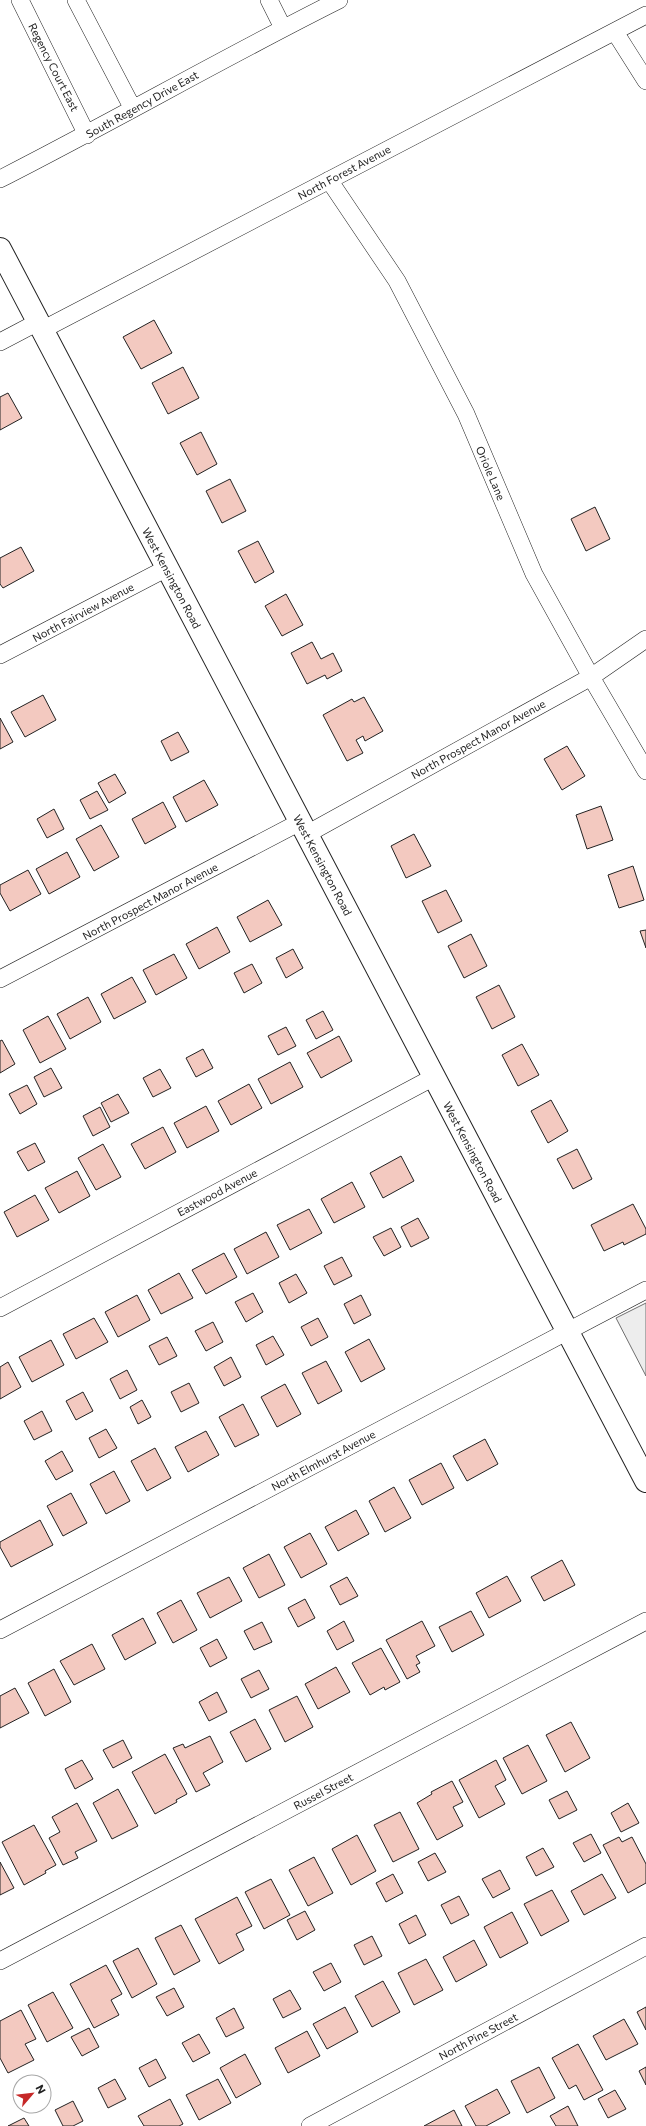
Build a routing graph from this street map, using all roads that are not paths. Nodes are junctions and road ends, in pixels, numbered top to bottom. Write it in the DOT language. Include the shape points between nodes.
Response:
graph roads {
  1 [pos="20,0"];
  2 [pos="76,0"];
  3 [pos="269,0"];
  4 [pos="332,2"];
  5 [pos="646,15"];
  6 [pos="283,28"];
  7 [pos="615,32"];
  8 [pos="646,81"];
  9 [pos="133,109"];
  10 [pos="87,135"];
  11 [pos="0,179"];
  12 [pos="329,180"];
  13 [pos="0,249"];
  14 [pos="40,326"];
  15 [pos="0,342"];
  16 [pos="167,568"];
  17 [pos="646,639"];
  18 [pos="0,656"];
  19 [pos="591,677"];
  20 [pos="646,771"];
  21 [pos="303,828"];
  22 [pos="0,980"];
  23 [pos="434,1077"];
  24 [pos="646,1290"];
  25 [pos="0,1308"];
  26 [pos="567,1331"];
  27 [pos="646,1481"];
  28 [pos="646,1621"];
  29 [pos="0,1630"];
  30 [pos="646,1946"];
  31 [pos="0,1961"];
  32 [pos="310,2126"];
  1 -- 10 [label="street, Regency Court East"];
  2 -- 9 [label="street"];
  3 -- 6 [label="street"];
  4 -- 6 [label="street, South Regency Drive East"];
  5 -- 7 [label="street, North Forest Avenue"];
  6 -- 9 [label="street, South Regency Drive East"];
  7 -- 8 [label="street"];
  7 -- 12 [label="street, North Forest Avenue"];
  9 -- 10 [label="street, South Regency Drive East"];
  10 -- 11 [label="street, South Regency Drive East"];
  12 -- 14 [label="street, North Forest Avenue"];
  12 -- 19 [label="street, Oriole Lane" via="398,282 466,414 534,574"];
  13 -- 14 [label="main road, West Kensington Road"];
  14 -- 15 [label="street, North Forest Avenue"];
  14 -- 16 [label="main road, West Kensington Road"];
  16 -- 18 [label="street, North Fairview Avenue"];
  16 -- 21 [label="main road, West Kensington Road"];
  17 -- 19 [label="street, North Prospect Manor Avenue"];
  19 -- 20 [label="street, Oriole Lane"];
  19 -- 21 [label="street, North Prospect Manor Avenue"];
  21 -- 22 [label="street, North Prospect Manor Avenue"];
  21 -- 23 [label="main road, West Kensington Road"];
  23 -- 25 [label="street, Eastwood Avenue"];
  23 -- 26 [label="main road, West Kensington Road"];
  24 -- 26 [label="street, North Elmhurst Avenue"];
  26 -- 27 [label="main road, West Kensington Road"];
  26 -- 29 [label="street, North Elmhurst Avenue"];
  28 -- 31 [label="street, Russel Street"];
  30 -- 32 [label="street, North Pine Street"];
}
